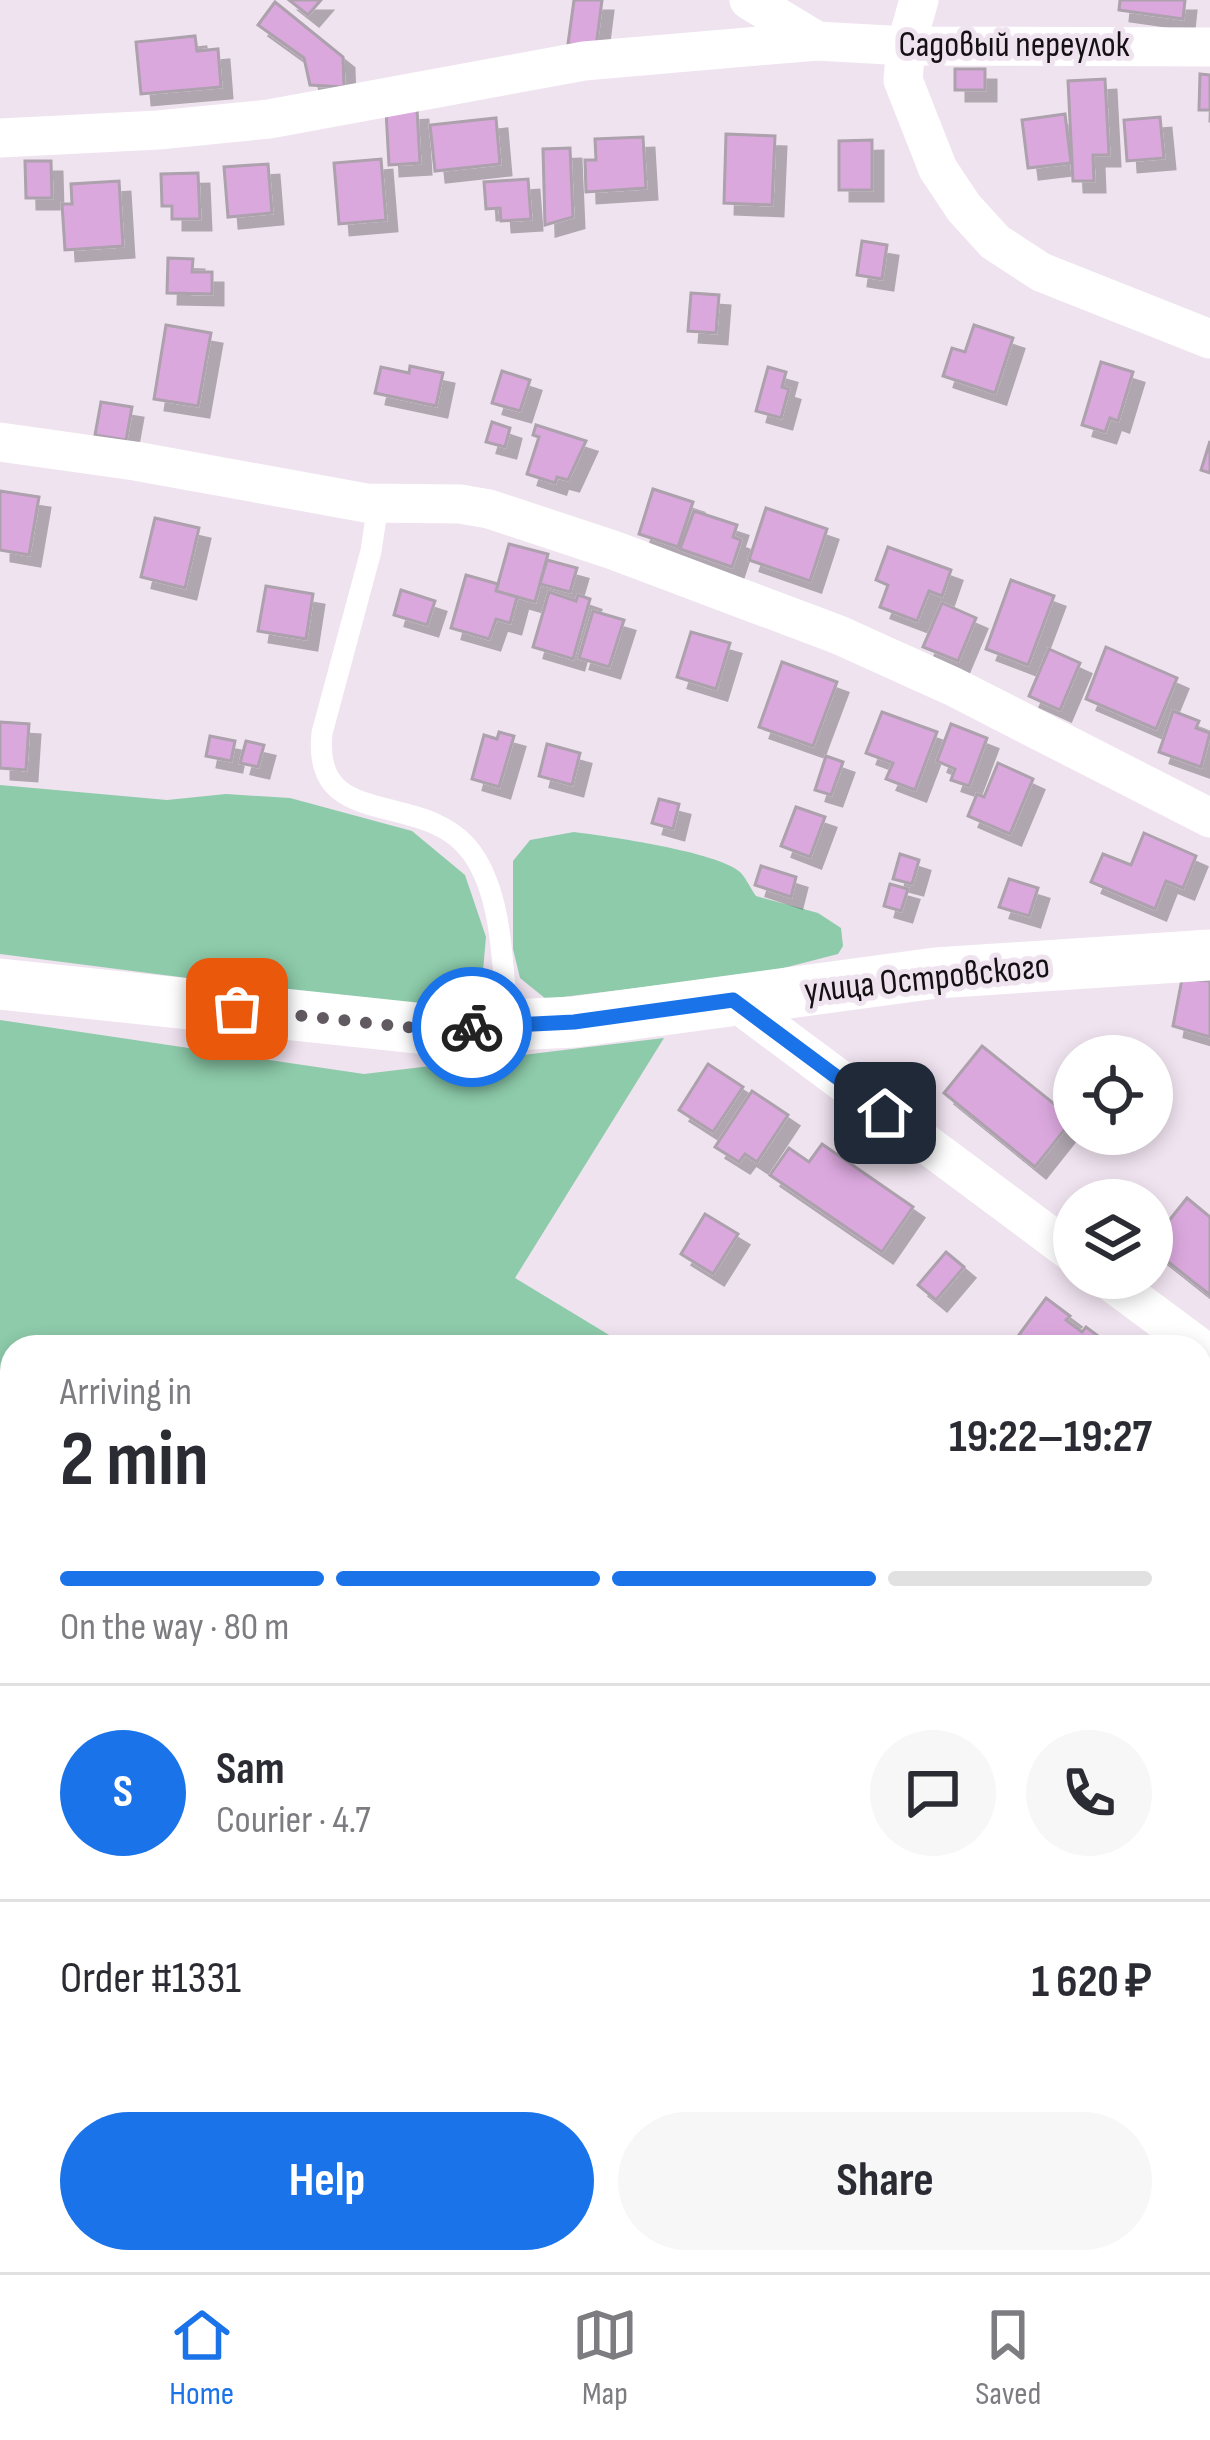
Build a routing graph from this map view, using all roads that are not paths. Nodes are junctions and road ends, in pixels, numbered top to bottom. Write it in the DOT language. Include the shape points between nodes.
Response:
graph roads {
  1 [pos="748,0"];
  2 [pos="919,0"];
  3 [pos="818,41"];
  4 [pos="906,46"];
  5 [pos="1210,47"];
  6 [pos="0,138"];
  7 [pos="1210,339"];
  8 [pos="0,442"];
  9 [pos="378,504"];
  10 [pos="1210,818"];
  11 [pos="1210,955"];
  12 [pos="0,984"];
  13 [pos="733,1000"];
  14 [pos="508,1025"];
  15 [pos="1053,1238"];
  16 [pos="1134,1299"];
  17 [pos="1182,1335"];
  1 -- 3 [label="street"];
  2 -- 4 [label="street"];
  3 -- 4 [label="street, Садовый переулок"];
  3 -- 6 [label="street, Садовый переулок" via="584,62 269,119"];
  4 -- 5 [label="street, Садовый переулок"];
  4 -- 7 [label="street" via="903,80 938,169 995,242 1041,272"];
  8 -- 9 [label="street"];
  9 -- 10 [label="street" via="489,509 818,628 954,687"];
  9 -- 14 [label="lane" via="322,733 323,774 338,793 439,824 473,855 492,904"];
  11 -- 13 [label="street, улица Островского" via="936,974"];
  12 -- 14 [label="street, улица Островского" via="426,1029"];
  13 -- 14 [label="street, улица Островского"];
  13 -- 15 [label="street"];
  16 -- 17 [label="street"];
}
